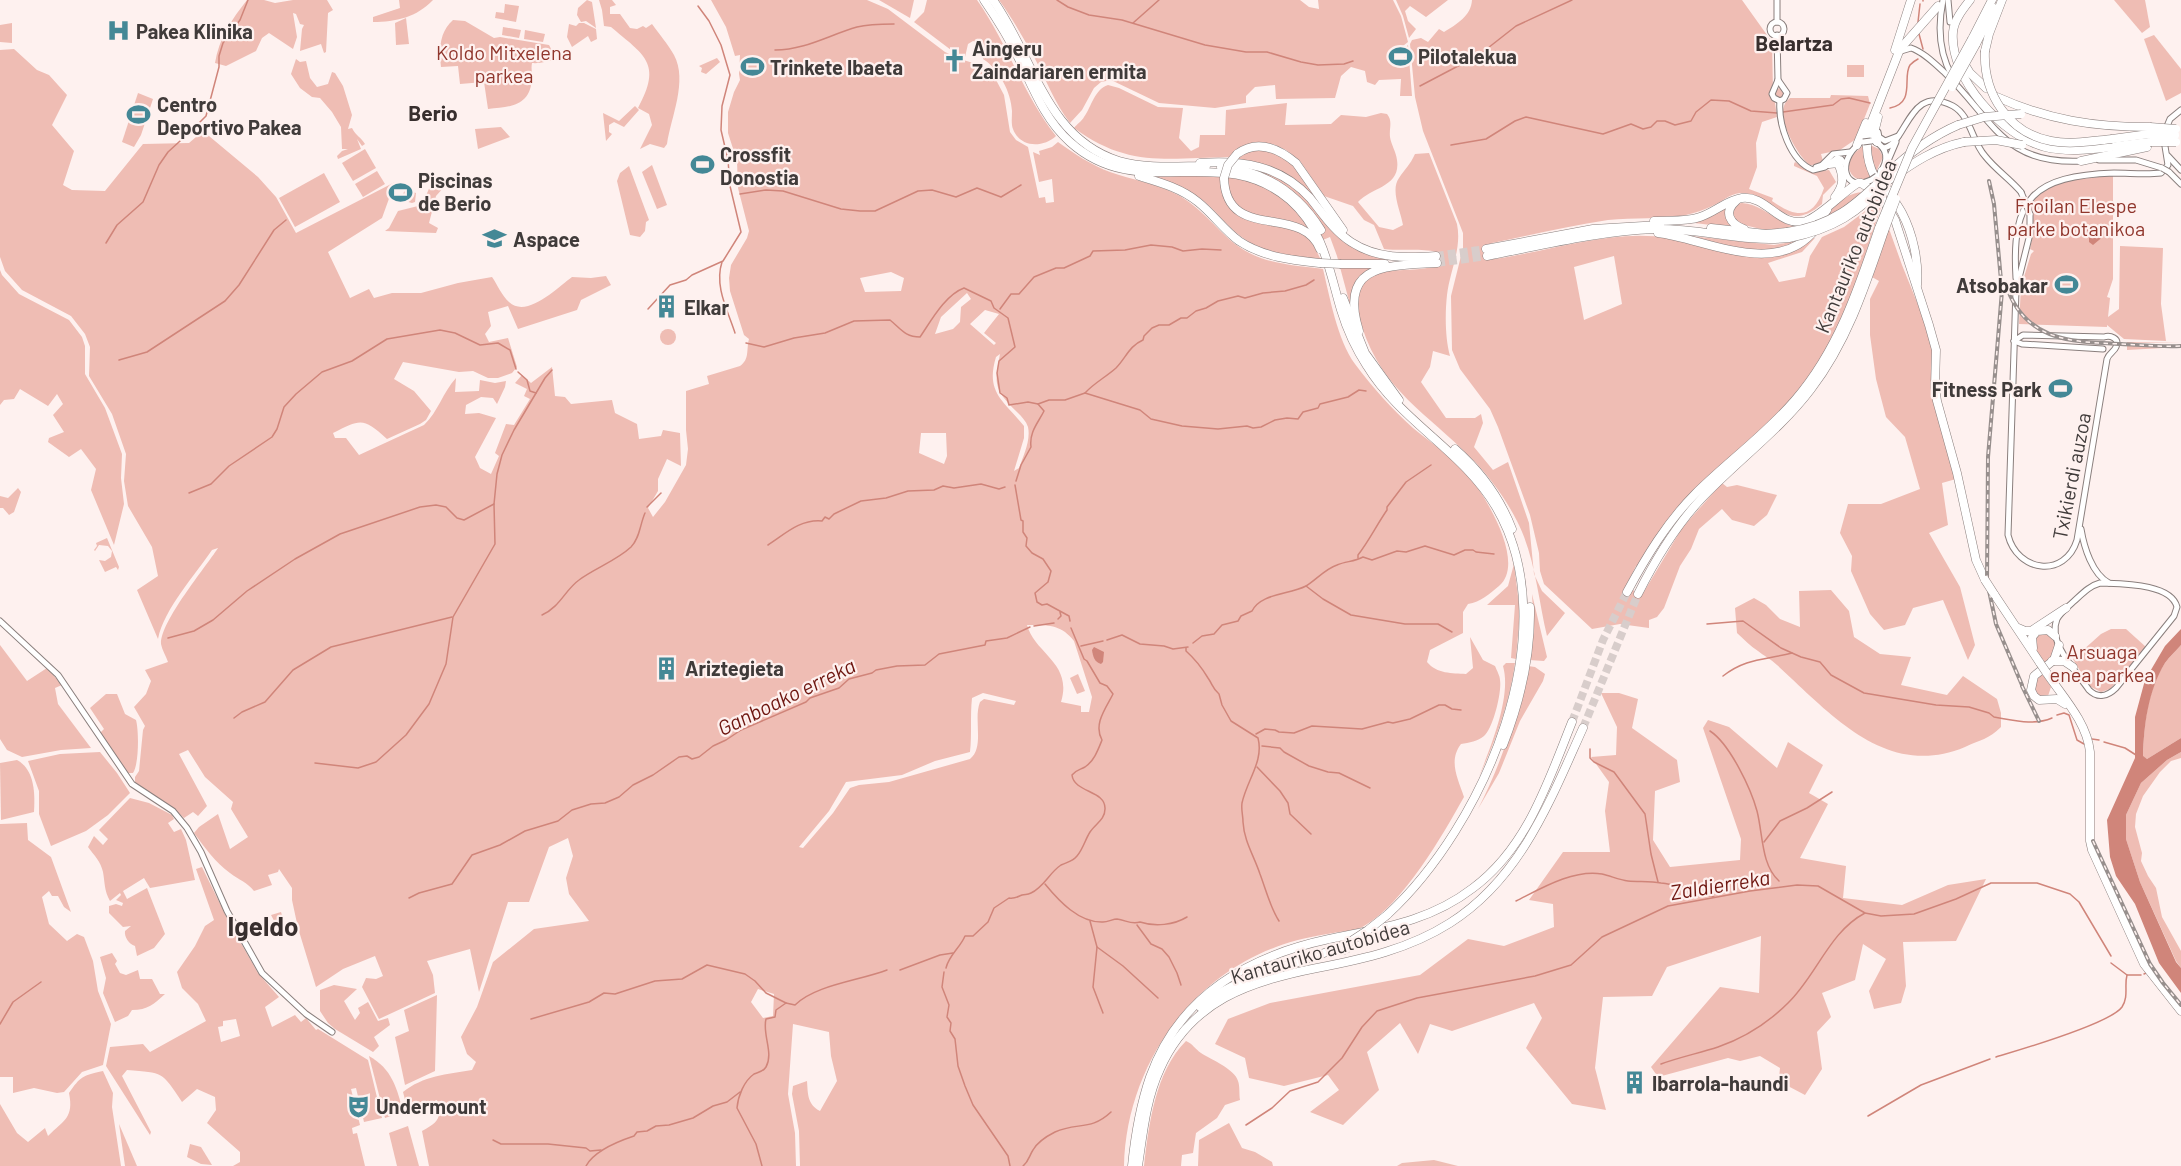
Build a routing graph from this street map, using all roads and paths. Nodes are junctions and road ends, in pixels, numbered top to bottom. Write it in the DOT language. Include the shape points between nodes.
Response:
graph roads {
  1 [pos="984,0"];
  2 [pos="993,0"];
  3 [pos="1776,0"];
  4 [pos="1911,0"];
  5 [pos="1948,0"];
  6 [pos="1970,0"];
  7 [pos="1992,0"];
  8 [pos="1998,0"];
  9 [pos="2002,0"];
  10 [pos="1940,3"];
  11 [pos="1907,11"];
  12 [pos="1777,22"];
  13 [pos="1950,24"];
  14 [pos="1919,26"];
  15 [pos="1777,35"];
  16 [pos="1974,42"];
  17 [pos="1955,44"];
  18 [pos="1895,55"];
  19 [pos="1892,67"];
  20 [pos="1888,77"];
  21 [pos="1779,84"];
  22 [pos="1986,88"];
  23 [pos="1997,97"];
  24 [pos="1780,101"];
  25 [pos="1975,106"];
  26 [pos="2181,110"];
  27 [pos="1880,111"];
  28 [pos="2057,118"];
  29 [pos="1899,135"];
  30 [pos="2150,137"];
  31 [pos="2178,138"];
  32 [pos="1877,144"];
  33 [pos="2128,144"];
  34 [pos="1857,146"];
  35 [pos="2167,154"];
  36 [pos="2081,161"];
  37 [pos="1803,164"];
  38 [pos="1829,164"];
  39 [pos="1845,164"];
  40 [pos="1167,166"];
  41 [pos="2181,170"];
  42 [pos="1123,171"];
  43 [pos="1884,173"];
  44 [pos="1847,175"];
  45 [pos="1860,183"];
  46 [pos="2181,184"];
  47 [pos="1840,195"];
  48 [pos="1740,199"];
  49 [pos="1892,214"];
  50 [pos="1605,227"];
  51 [pos="1881,230"];
  52 [pos="1635,231"];
  53 [pos="1756,233"];
  54 [pos="1788,235"];
  55 [pos="1376,254"];
  56 [pos="1414,264"];
  57 [pos="2021,271"];
  58 [pos="2017,283"];
  59 [pos="1917,290"];
  60 [pos="1337,293"];
  61 [pos="2023,334"];
  62 [pos="2104,337"];
  63 [pos="2014,343"];
  64 [pos="2103,349"];
  65 [pos="2112,351"];
  66 [pos="1370,360"];
  67 [pos="2081,515"];
  68 [pos="2075,546"];
  69 [pos="2088,552"];
  70 [pos="2097,571"];
  71 [pos="2110,584"];
  72 [pos="2093,585"];
  73 [pos="1628,592"];
  74 [pos="1638,594"];
  75 [pos="2066,608"];
  76 [pos="0,621"];
  77 [pos="2017,628"];
  78 [pos="2055,636"];
  79 [pos="2059,645"];
  80 [pos="2035,655"];
  81 [pos="2052,661"];
  82 [pos="2073,667"];
  83 [pos="2052,680"];
  84 [pos="2049,699"];
  85 [pos="2069,706"];
  86 [pos="1572,722"];
  87 [pos="1583,728"];
  88 [pos="1389,917"];
  89 [pos="1233,992"];
  90 [pos="2181,1011"];
  91 [pos="332,1032"];
  92 [pos="1166,1043"];
  93 [pos="1131,1166"];
  94 [pos="1138,1166"];
  1 -- 42 [label="highway" via="1056,128 1084,153"];
  2 -- 40 [label="highway" via="1066,128 1098,153 1120,161"];
  3 -- 12 [label="street"];
  4 -- 11 [label="highway"];
  5 -- 13 [label="street"];
  6 -- 33 [label="highway" via="1954,28 1955,58 1972,89 2007,128 2028,141 2052,148 2076,150"];
  7 -- 16 [label="highway, Kantauriko autobidea"];
  8 -- 16 [label="highway, Kantauriko autobidea"];
  9 -- 30 [label="highway, bridge" via="1989,34 1985,68 1992,96 2017,126 2052,142"];
  10 -- 14 [label="highway"];
  10 -- 25 [label="street" via="1945,60"];
  11 -- 14 [label="highway" via="1907,23"];
  11 -- 18 [label="highway"];
  12 -- 15 [label="street" via="1784,27"];
  12 -- 15 [label="street" via="1770,28"];
  14 -- 18 [label="highway"];
  15 -- 21 [label="street"];
  16 -- 51 [label="highway, Kantauriko autobidea, bridge" via="1912,148"];
  17 -- 22 [label="highway" via="1970,73"];
  18 -- 19 [label="highway"];
  18 -- 20 [label="highway"];
  18 -- 25 [label="street" via="1908,48 1918,51"];
  18 -- 34 [label="highway"];
  19 -- 20 [label="highway"];
  19 -- 27 [label="highway"];
  20 -- 59 [label="highway" via="1868,132 1867,154 1871,170 1906,235"];
  21 -- 24 [label="street" via="1773,89 1773,96"];
  21 -- 24 [label="street" via="1787,93"];
  23 -- 28 [label="highway"];
  24 -- 37 [label="street" via="1785,132"];
  25 -- 36 [label="street" via="1997,133 2027,154 2048,161"];
  26 -- 35 [label="street" via="2167,123"];
  27 -- 29 [label="street" via="1879,138 1888,141"];
  27 -- 32 [label="highway" via="1874,133"];
  28 -- 30 [label="highway"];
  28 -- 43 [label="highway, bridge" via="2021,114 1984,117 1958,125 1939,133"];
  29 -- 32 [label="street" via="1892,145"];
  29 -- 43 [label="street"];
  29 -- 57 [label="street, bridge" via="1912,113 1934,102 1947,103 1962,114 1983,154 2021,192 2030,214 2030,234"];
  30 -- 31 [label="highway, bridge"];
  30 -- 33 [label="highway"];
  30 -- 36 [label="highway"];
  32 -- 34 [label="street, bridge"];
  32 -- 43 [label="street" via="1887,157"];
  33 -- 43 [label="highway, bridge" via="2072,153 1996,140 1965,142"];
  34 -- 37 [label="street" via="1833,154 1819,166"];
  34 -- 39 [label="street"];
  35 -- 41 [label="street"];
  35 -- 58 [label="street" via="2167,167 2160,174 2100,174 2059,180 2041,188 2020,216"];
  36 -- 46 [label="street, bridge" via="2128,159 2149,163 2163,168"];
  37 -- 38 [label="street" via="1815,170"];
  38 -- 39 [label="street" via="1837,158"];
  38 -- 47 [label="highway" via="1838,163 1843,179"];
  39 -- 44 [label="street"];
  40 -- 55 [label="highway" via="1224,161 1264,167 1298,187 1351,242"];
  40 -- 66 [label="highway" via="1217,166 1245,171 1268,179 1296,198 1311,213 1326,241 1354,329"];
  42 -- 56 [label="highway, bridge" via="1179,190 1198,202 1241,242 1262,252 1320,263"];
  42 -- 60 [label="highway" via="1226,172 1276,190 1315,229"];
  43 -- 45 [label="street, bridge"];
  43 -- 54 [label="highway, bridge" via="1850,209"];
  43 -- 59 [label="highway" via="1883,180 1913,242"];
  44 -- 45 [label="street"];
  44 -- 47 [label="highway"];
  45 -- 47 [label="highway"];
  45 -- 49 [label="highway" via="1880,195"];
  47 -- 48 [label="highway" via="1810,219 1796,222 1754,199"];
  47 -- 49 [label="highway" via="1858,188 1869,190"];
  47 -- 52 [label="highway" via="1815,230 1778,252 1744,252"];
  48 -- 50 [label="highway" via="1698,218"];
  48 -- 53 [label="highway" via="1730,208 1729,218 1737,226"];
  49 -- 59 [label="highway"];
  50 -- 52 [label="highway" via="1487,253"];
  50 -- 53 [label="highway" via="1677,225"];
  51 -- 73 [label="highway, Kantauriko autobidea" via="1845,324 1818,370 1779,418 1694,495 1673,520"];
  51 -- 74 [label="highway, Kantauriko autobidea" via="1849,328 1822,374 1778,427 1700,500 1663,549"];
  52 -- 54 [label="highway" via="1668,229 1754,239"];
  53 -- 54 [label="highway"];
  55 -- 56 [label="highway" via="1436,259"];
  55 -- 60 [label="highway, bridge" via="1341,229 1304,172 1286,154 1261,146 1237,154 1224,178 1226,193 1239,212 1303,231 1317,244"];
  56 -- 66 [label="highway" via="1377,270 1357,286 1353,301 1355,317"];
  57 -- 58 [label="street"];
  57 -- 61 [label="street" via="2016,328"];
  58 -- 63 [label="street"];
  59 -- 77 [label="highway, bridge" via="1935,345 1937,401 1976,560"];
  60 -- 88 [label="highway" via="1355,345 1377,382 1473,474 1496,507 1516,553 1524,601 1518,675 1489,766 1445,846"];
  61 -- 62 [label="street"];
  61 -- 63 [label="street"];
  62 -- 64 [label="street"];
  62 -- 65 [label="street" via="2116,340"];
  63 -- 64 [label="street"];
  63 -- 68 [label="street, Txikierdi auzoa" via="2010,542 2020,557 2036,566 2059,562"];
  64 -- 65 [label="street"];
  65 -- 67 [label="street, Txikierdi auzoa" via="2107,359"];
  66 -- 88 [label="highway" via="1398,399 1467,460 1494,494 1521,552 1529,600 1523,675 1493,769 1444,857 1422,886"];
  67 -- 68 [label="street, Txikierdi auzoa"];
  67 -- 69 [label="street"];
  68 -- 69 [label="street" via="2081,544"];
  69 -- 70 [label="street"];
  70 -- 71 [label="street"];
  70 -- 72 [label="street"];
  71 -- 72 [label="street"];
  71 -- 82 [label="street" via="2162,590 2175,603 2175,614 2108,694 2098,696 2091,692"];
  72 -- 75 [label="street"];
  75 -- 77 [label="highway" via="2031,630"];
  75 -- 78 [label="street" via="2057,620"];
  76 -- 91 [label="street" via="58,675 125,776 173,811 189,831 227,911 262,972 306,1014"];
  77 -- 80 [label="highway"];
  78 -- 79 [label="street"];
  78 -- 80 [label="highway" via="2046,629 2036,632 2031,642"];
  79 -- 81 [label="highway"];
  79 -- 82 [label="street"];
  80 -- 83 [label="highway, bridge"];
  81 -- 82 [label="highway" via="2064,661"];
  81 -- 84 [label="highway" via="2036,674 2031,685 2036,698"];
  83 -- 84 [label="highway" via="2054,691"];
  83 -- 85 [label="highway"];
  84 -- 85 [label="highway" via="2060,699"];
  85 -- 90 [label="highway" via="2084,729 2090,748 2092,850 2146,967"];
  86 -- 92 [label="highway, Kantauriko autobidea" via="1528,825 1505,857 1473,889 1418,919 1296,946 1250,964 1197,1004"];
  87 -- 89 [label="highway, Kantauriko autobidea" via="1546,811 1521,854 1483,898 1426,937 1395,950 1277,977"];
  88 -- 89 [label="highway" via="1358,943"];
  88 -- 92 [label="highway, bridge" via="1348,943 1226,988 1199,1008"];
  89 -- 94 [label="highway, Kantauriko autobidea" via="1192,1022 1160,1068 1146,1114"];
  92 -- 93 [label="highway, Kantauriko autobidea" via="1142,1104"];
}
